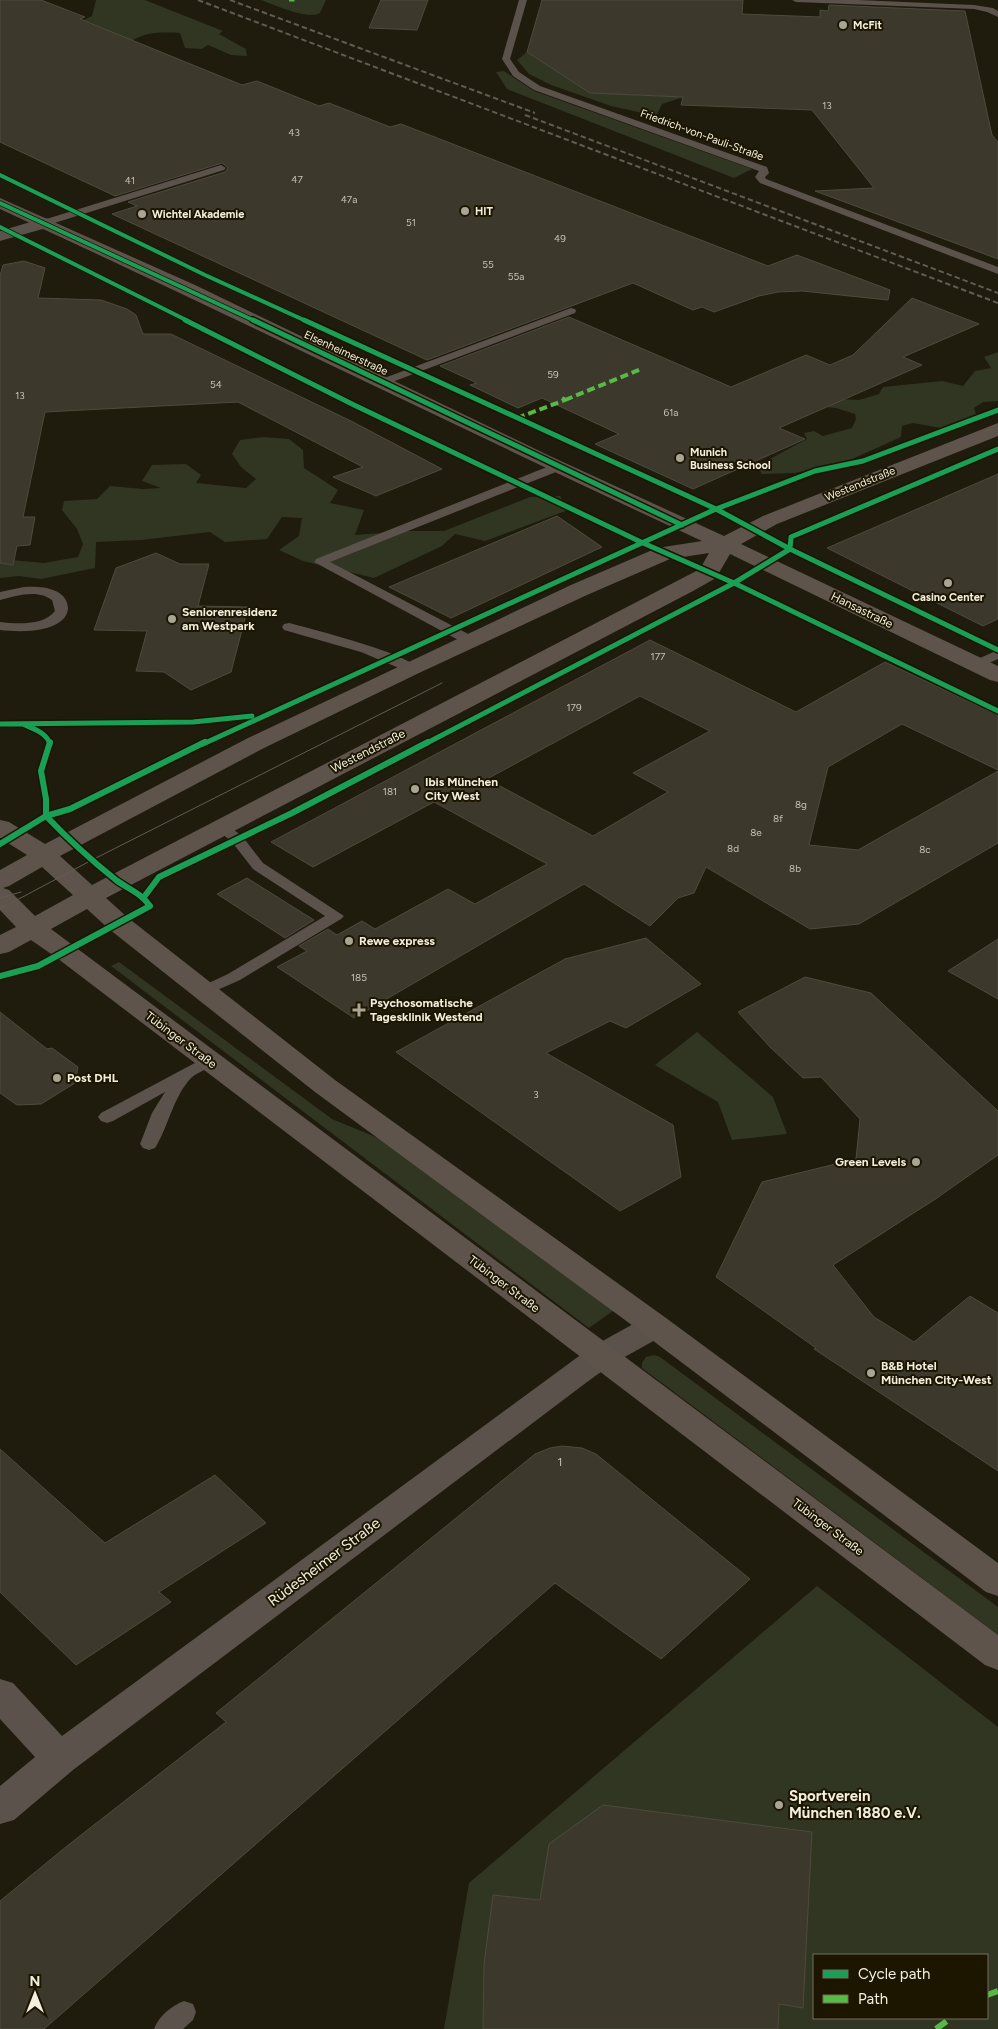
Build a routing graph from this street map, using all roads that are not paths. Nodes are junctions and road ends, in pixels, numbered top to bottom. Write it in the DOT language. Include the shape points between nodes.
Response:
graph roads {
  1 [pos="523,0"];
  2 [pos="796,0"];
  3 [pos="998,15"];
  4 [pos="221,168"];
  5 [pos="0,203"];
  6 [pos="44,223"];
  7 [pos="0,236"];
  8 [pos="998,270"];
  9 [pos="571,311"];
  10 [pos="383,382"];
  11 [pos="998,429"];
  12 [pos="557,467"];
  13 [pos="725,544"];
  14 [pos="0,591"];
  15 [pos="19,591"];
  16 [pos="0,596"];
  17 [pos="0,626"];
  18 [pos="289,627"];
  19 [pos="469,640"];
  20 [pos="998,654"];
  21 [pos="976,665"];
  22 [pos="410,668"];
  23 [pos="998,675"];
  24 [pos="0,827"];
  25 [pos="221,827"];
  26 [pos="44,855"];
  27 [pos="0,881"];
  28 [pos="82,888"];
  29 [pos="7,902"];
  30 [pos="32,928"];
  31 [pos="0,946"];
  32 [pos="204,991"];
  33 [pos="197,1067"];
  34 [pos="107,1117"];
  35 [pos="149,1144"];
  36 [pos="656,1326"];
  37 [pos="601,1356"];
  38 [pos="998,1582"];
  39 [pos="998,1655"];
  40 [pos="0,1694"];
  41 [pos="60,1760"];
  42 [pos="0,1808"];
  43 [pos="184,2012"];
  44 [pos="166,2029"];
  1 -- 8 [label="lane, Friedrich-von-Pauli-Straße" via="506,59 516,74 537,88 764,169 760,176 763,181"];
  2 -- 3 [label="lane" via="974,7"];
  4 -- 6 [label="lane"];
  5 -- 6 [label="main road, Elsenheimerstraße"];
  6 -- 7 [label="street"];
  6 -- 10 [label="main road, Elsenheimerstraße"];
  9 -- 10 [label="lane"];
  10 -- 12 [label="main road, Elsenheimerstraße"];
  11 -- 13 [label="main road, Westendstraße" via="770,520"];
  12 -- 13 [label="main road, Elsenheimerstraße"];
  12 -- 19 [label="lane" via="320,562"];
  13 -- 19 [label="main road, Westendstraße" via="665,553"];
  13 -- 21 [label="main road, Hansastraße"];
  13 -- 25 [label="main road, Westendstraße" via="708,572 685,586"];
  14 -- 15 [label="lane"];
  15 -- 16 [label="lane"];
  15 -- 17 [label="lane" via="51,594 62,604 61,611 56,617 35,626"];
  18 -- 22 [label="lane" via="381,654"];
  19 -- 22 [label="main road, Westendstraße"];
  20 -- 21 [label="lane"];
  21 -- 23 [label="main road, Hansastraße"];
  22 -- 26 [label="main road, Westendstraße" via="256,743"];
  24 -- 26 [label="main road"];
  25 -- 28 [label="main road, Westendstraße"];
  25 -- 32 [label="lane" via="237,839 258,866 336,916 234,977"];
  26 -- 27 [label="main road, Westendstraße"];
  26 -- 28 [label="main road"];
  28 -- 30 [label="main road, Westendstraße"];
  28 -- 32 [label="main road" via="118,923"];
  29 -- 30 [label="main road, Tübinger Straße"];
  30 -- 31 [label="main road, Westendstraße"];
  30 -- 33 [label="main road, Tübinger Straße" via="66,952"];
  32 -- 36 [label="main road" via="325,1086"];
  33 -- 34 [label="lane"];
  33 -- 35 [label="lane" via="161,1113"];
  33 -- 37 [label="main road, Tübinger Straße"];
  36 -- 37 [label="street, Rüdesheimer Straße"];
  36 -- 38 [label="main road"];
  37 -- 39 [label="main road, Tübinger Straße"];
  37 -- 41 [label="street, Rüdesheimer Straße"];
  40 -- 41 [label="street"];
  41 -- 42 [label="street, Rüdesheimer Straße"];
  43 -- 44 [label="lane"];
}
